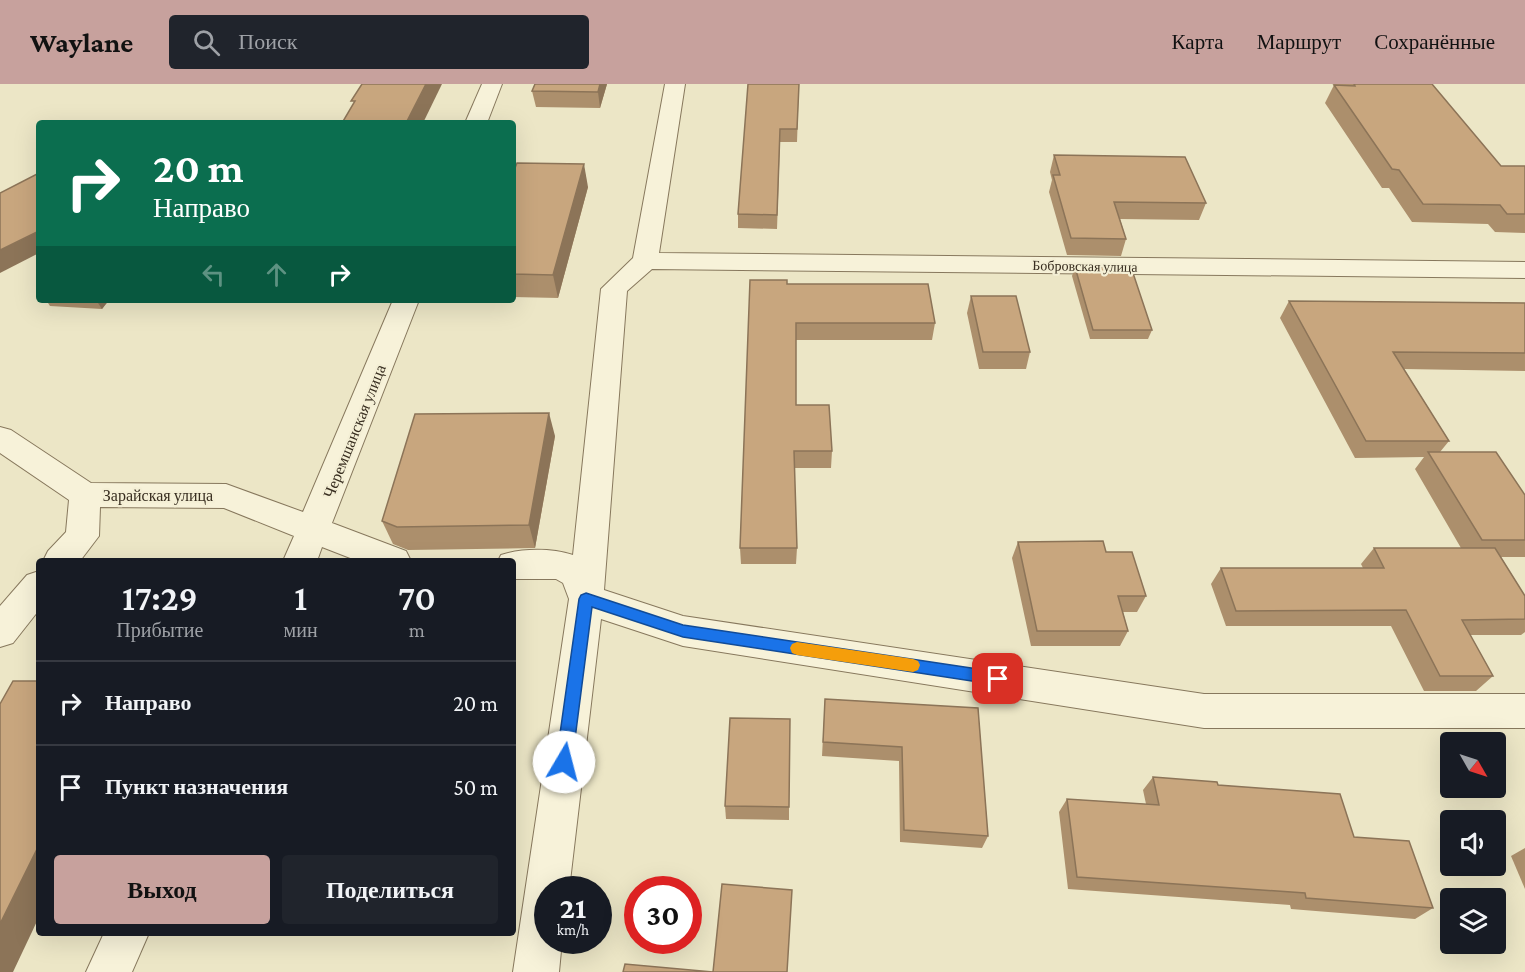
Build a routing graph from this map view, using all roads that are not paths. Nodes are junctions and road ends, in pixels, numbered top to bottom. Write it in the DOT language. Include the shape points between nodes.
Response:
graph roads {
  1 [pos="492,84"];
  2 [pos="675,84"];
  3 [pos="477,120"];
  4 [pos="645,261"];
  5 [pos="1525,270"];
  6 [pos="405,303"];
  7 [pos="0,438"];
  8 [pos="85,495"];
  9 [pos="314,530"];
  10 [pos="63,558"];
  11 [pos="301,558"];
  12 [pos="386,558"];
  13 [pos="516,565"];
  14 [pos="36,589"];
  15 [pos="586,599"];
  16 [pos="0,632"];
  17 [pos="1525,711"];
  18 [pos="126,936"];
  19 [pos="109,972"];
  20 [pos="536,972"];
  1 -- 3 [label="street"];
  2 -- 4 [label="street"];
  4 -- 5 [label="street, Бобровская улица"];
  4 -- 15 [label="street" via="614,289"];
  6 -- 9 [label="street, Черемшанская улица"];
  7 -- 8 [label="street, Зарайская улица"];
  8 -- 9 [label="street, Зарайская улица" via="226,496"];
  8 -- 10 [label="street" via="82,536"];
  9 -- 11 [label="street, Черемшанская улица"];
  9 -- 12 [label="street, Зарайская улица"];
  13 -- 15 [label="street" via="562,565 577,574"];
  14 -- 16 [label="street"];
  15 -- 17 [label="street" via="683,631 1204,711"];
  15 -- 20 [label="street"];
  18 -- 19 [label="street"];
}
